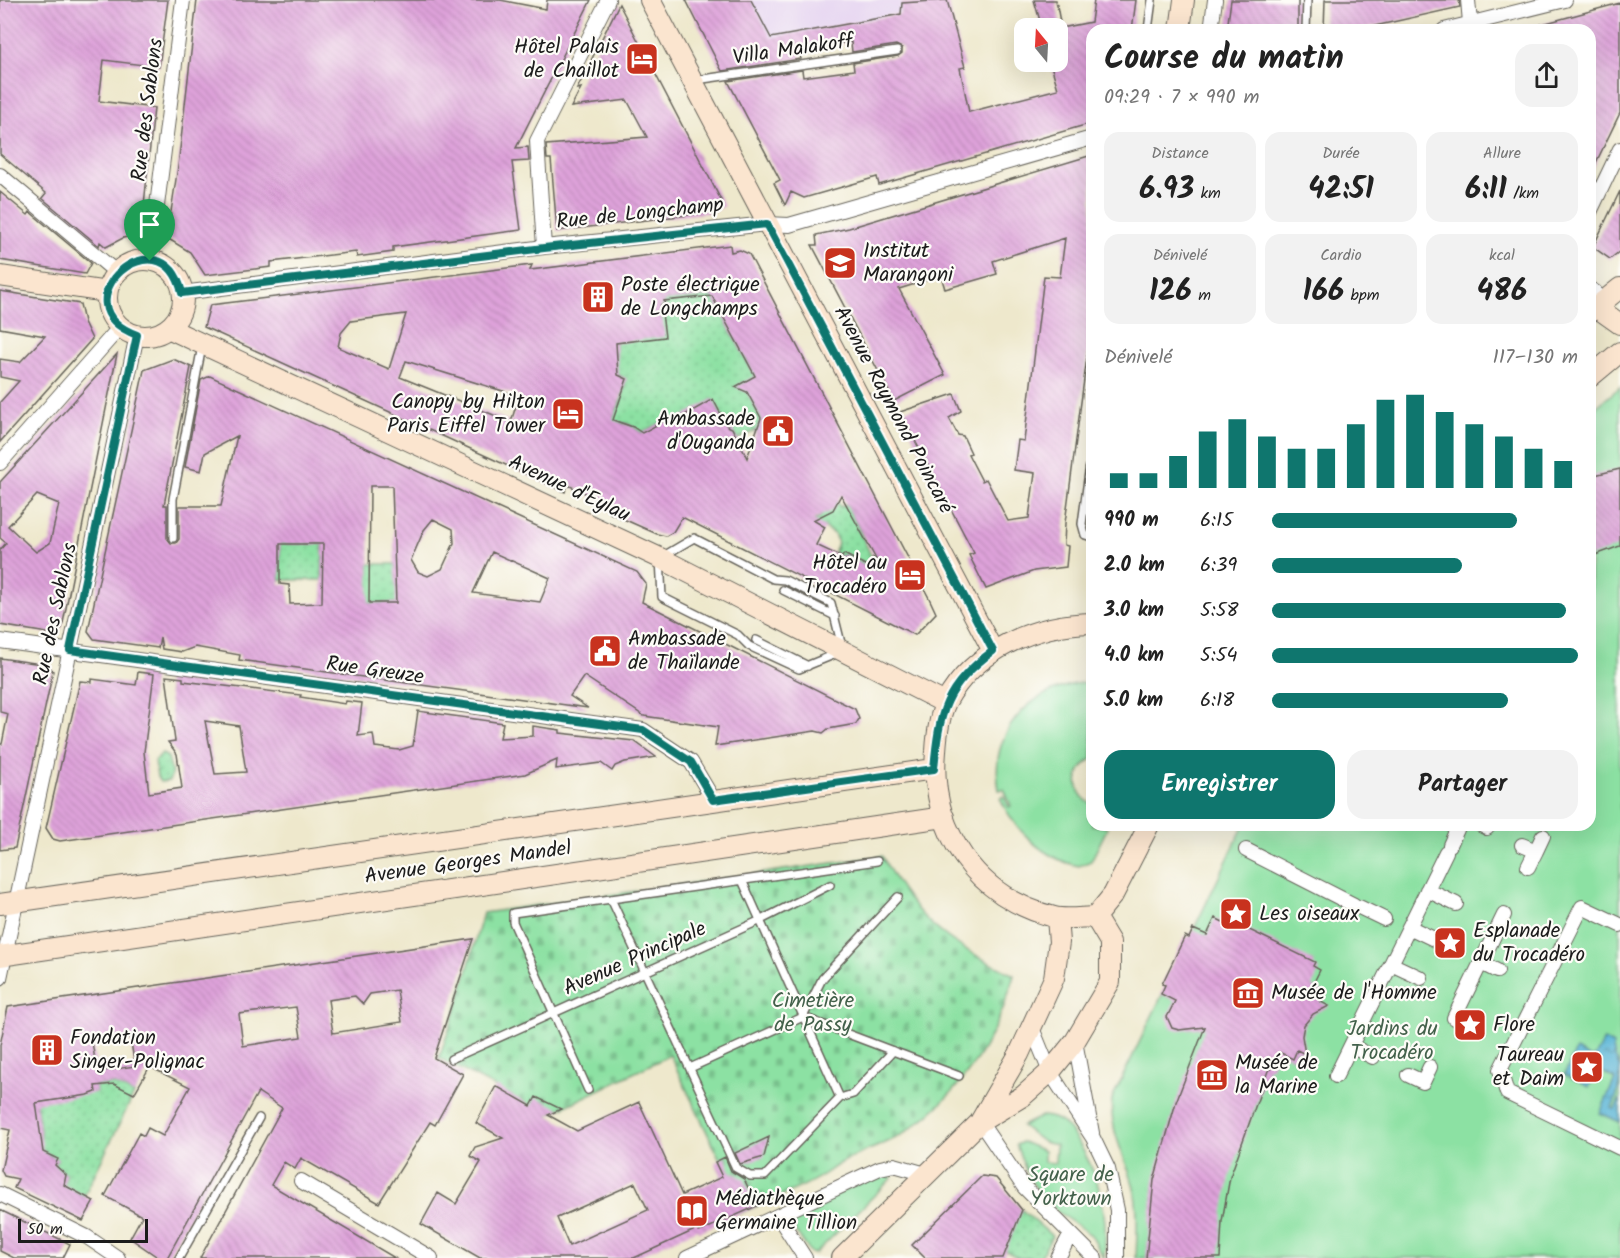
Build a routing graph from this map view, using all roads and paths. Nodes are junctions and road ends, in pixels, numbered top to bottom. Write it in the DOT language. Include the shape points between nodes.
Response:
graph roads {
  1 [pos="183,0"];
  2 [pos="608,0"];
  3 [pos="650,0"];
  4 [pos="1152,0"];
  5 [pos="1184,0"];
  6 [pos="1215,0"];
  7 [pos="1307,0"];
  8 [pos="1468,0"];
  9 [pos="1565,0"];
  10 [pos="1470,23"];
  11 [pos="1149,24"];
  12 [pos="1181,24"];
  13 [pos="1212,24"];
  14 [pos="1306,24"];
  15 [pos="1466,24"];
  16 [pos="897,51"];
  17 [pos="694,81"];
  18 [pos="1086,140"];
  19 [pos="1620,149"];
  20 [pos="0,175"];
  21 [pos="1596,199"];
  22 [pos="767,224"];
  23 [pos="544,248"];
  24 [pos="150,261"];
  25 [pos="117,273"];
  26 [pos="0,276"];
  27 [pos="1620,288"];
  28 [pos="107,292"];
  29 [pos="182,293"];
  30 [pos="1596,301"];
  31 [pos="1596,306"];
  32 [pos="1620,324"];
  33 [pos="168,328"];
  34 [pos="128,331"];
  35 [pos="202,346"];
  36 [pos="1620,352"];
  37 [pos="1596,372"];
  38 [pos="0,463"];
  39 [pos="1086,494"];
  40 [pos="1086,535"];
  41 [pos="173,538"];
  42 [pos="660,558"];
  43 [pos="783,590"];
  44 [pos="835,616"];
  45 [pos="1086,624"];
  46 [pos="756,640"];
  47 [pos="0,641"];
  48 [pos="70,650"];
  49 [pos="843,651"];
  50 [pos="993,651"];
  51 [pos="808,666"];
  52 [pos="945,703"];
  53 [pos="934,769"];
  54 [pos="713,800"];
  55 [pos="944,817"];
  56 [pos="1146,831"];
  57 [pos="1456,831"];
  58 [pos="1543,836"];
  59 [pos="1522,844"];
  60 [pos="1246,850"];
  61 [pos="1536,851"];
  62 [pos="877,861"];
  63 [pos="1528,867"];
  64 [pos="742,880"];
  65 [pos="830,885"];
  66 [pos="1427,890"];
  67 [pos="898,897"];
  68 [pos="611,899"];
  69 [pos="8,903"];
  70 [pos="1456,904"];
  71 [pos="1504,915"];
  72 [pos="1095,917"];
  73 [pos="1057,918"];
  74 [pos="761,920"];
  75 [pos="1620,926"];
  76 [pos="1408,929"];
  77 [pos="1438,941"];
  78 [pos="2,956"];
  79 [pos="1481,963"];
  80 [pos="1391,964"];
  81 [pos="1497,971"];
  82 [pos="645,972"];
  83 [pos="0,978"];
  84 [pos="1421,978"];
  85 [pos="555,1013"];
  86 [pos="803,1017"];
  87 [pos="1454,1017"];
  88 [pos="1032,1028"];
  89 [pos="1075,1041"];
  90 [pos="1351,1046"];
  91 [pos="892,1051"];
  92 [pos="1373,1057"];
  93 [pos="451,1059"];
  94 [pos="1431,1066"];
  95 [pos="690,1068"];
  96 [pos="1050,1072"];
  97 [pos="1408,1075"];
  98 [pos="959,1076"];
  99 [pos="1336,1076"];
  100 [pos="588,1090"];
  101 [pos="840,1098"];
  102 [pos="259,1118"];
  103 [pos="980,1122"];
  104 [pos="1093,1138"];
  105 [pos="1620,1148"];
  106 [pos="926,1174"];
  107 [pos="301,1180"];
  108 [pos="0,1194"];
  109 [pos="778,1215"];
  110 [pos="1070,1234"];
  111 [pos="415,1254"];
  112 [pos="118,1258"];
  113 [pos="179,1258"];
  114 [pos="431,1258"];
  115 [pos="687,1258"];
  116 [pos="805,1258"];
  117 [pos="842,1258"];
  118 [pos="1058,1258"];
  119 [pos="1095,1258"];
  120 [pos="1117,1258"];
  1 -- 24 [label="street, Rue des Sablons"];
  2 -- 23 [label="street" via="537,141"];
  3 -- 17 [label="main road, Avenue Raymond Poincaré"];
  4 -- 11 [label="lane"];
  5 -- 12 [label="main road"];
  6 -- 13 [label="street"];
  7 -- 14 [label="lane"];
  8 -- 10 [label="street"];
  9 -- 10 [label="street"];
  10 -- 15 [label="street"];
  16 -- 17 [label="lane, Villa Malakoff"];
  17 -- 22 [label="main road, Avenue Raymond Poincaré"];
  18 -- 22 [label="street, Rue de Longchamp" via="789,225"];
  19 -- 21 [label="street"];
  20 -- 25 [label="street"];
  22 -- 23 [label="street, Rue de Longchamp"];
  22 -- 50 [label="main road, Avenue Raymond Poincaré"];
  23 -- 29 [label="street, Rue de Longchamp"];
  24 -- 25 [label="main road" via="132,262"];
  24 -- 29 [label="main road" via="172,271"];
  25 -- 28 [label="main road"];
  26 -- 28 [label="main road"];
  27 -- 30 [label="main road"];
  28 -- 34 [label="main road" via="109,311"];
  29 -- 33 [label="main road" via="180,312"];
  31 -- 32 [label="main road"];
  33 -- 34 [label="main road" via="153,335"];
  33 -- 35 [label="main road, Avenue d'Eylau"];
  34 -- 38 [label="street"];
  34 -- 48 [label="street, Rue des Sablons"];
  35 -- 41 [label="lane" via="173,499"];
  35 -- 42 [label="main road, Avenue d'Eylau"];
  36 -- 37 [label="main road"];
  39 -- 40 [label="lane" via="1082,524"];
  42 -- 44 [label="lane" via="694,538 831,603"];
  42 -- 49 [label="main road, Avenue d'Eylau"];
  42 -- 51 [label="lane" via="662,597 738,635 749,646 799,669"];
  43 -- 44 [label="lane"];
  44 -- 49 [label="lane"];
  45 -- 50 [label="main road" via="1042,630"];
  46 -- 51 [label="lane"];
  47 -- 48 [label="street, Rue Greuze"];
  48 -- 54 [label="street, Rue Greuze" via="643,730 691,762"];
  48 -- 69 [label="street, Rue des Sablons"];
  49 -- 51 [label="lane"];
  49 -- 52 [label="main road, Avenue d'Eylau"];
  50 -- 52 [label="main road" via="962,678"];
  52 -- 53 [label="main road"];
  53 -- 54 [label="main road, Avenue Georges Mandel"];
  53 -- 55 [label="main road"];
  54 -- 69 [label="main road, Avenue Georges Mandel"];
  55 -- 73 [label="main road" via="961,853 986,884 1019,905"];
  55 -- 78 [label="main road, Avenue Georges Mandel"];
  56 -- 72 [label="main road" via="1113,895"];
  57 -- 66 [label="street"];
  58 -- 61 [label="street"];
  59 -- 61 [label="street"];
  60 -- 76 [label="street"];
  61 -- 63 [label="street"];
  62 -- 64 [label="lane"];
  64 -- 68 [label="lane"];
  64 -- 74 [label="lane"];
  65 -- 74 [label="lane, Avenue Principale"];
  66 -- 70 [label="street"];
  66 -- 76 [label="street"];
  67 -- 86 [label="lane" via="822,979"];
  68 -- 82 [label="lane"];
  68 -- 85 [label="lane" via="513,914 513,922"];
  69 -- 78 [label="street, Rue des Sablons"];
  71 -- 79 [label="street"];
  72 -- 73 [label="main road"];
  72 -- 89 [label="main road" via="1110,942 1110,982"];
  73 -- 88 [label="main road" via="1059,942 1054,978"];
  74 -- 82 [label="lane, Avenue Principale"];
  74 -- 86 [label="lane"];
  75 -- 105 [label="street" via="1582,907 1500,1070 1507,1093"];
  76 -- 77 [label="street"];
  76 -- 80 [label="street"];
  78 -- 83 [label="street, Rue des Sablons"];
  79 -- 81 [label="street"];
  79 -- 87 [label="street"];
  80 -- 84 [label="street"];
  80 -- 90 [label="street"];
  82 -- 85 [label="lane, Avenue Principale"];
  82 -- 95 [label="lane"];
  85 -- 93 [label="lane, Avenue Principale"];
  85 -- 100 [label="lane"];
  86 -- 91 [label="lane"];
  86 -- 95 [label="lane"];
  86 -- 101 [label="lane"];
  88 -- 96 [label="street"];
  88 -- 103 [label="main road"];
  89 -- 96 [label="main road"];
  89 -- 104 [label="street"];
  90 -- 92 [label="street"];
  90 -- 99 [label="street"];
  91 -- 98 [label="lane"];
  91 -- 101 [label="lane" via="854,1094"];
  94 -- 97 [label="street" via="1423,1082"];
  95 -- 101 [label="lane" via="736,1168 750,1176 765,1176"];
  96 -- 103 [label="main road" via="1023,1096"];
  96 -- 104 [label="street"];
  102 -- 113 [label="lane"];
  103 -- 106 [label="main road"];
  103 -- 110 [label="street" via="1024,1187"];
  104 -- 120 [label="street" via="1118,1210"];
  106 -- 109 [label="street" via="894,1165 880,1168"];
  106 -- 117 [label="main road"];
  107 -- 111 [label="street"];
  108 -- 112 [label="street" via="87,1237"];
  109 -- 115 [label="street"];
  109 -- 116 [label="street"];
  110 -- 118 [label="street"];
  110 -- 119 [label="street"];
  111 -- 114 [label="street"];
}
